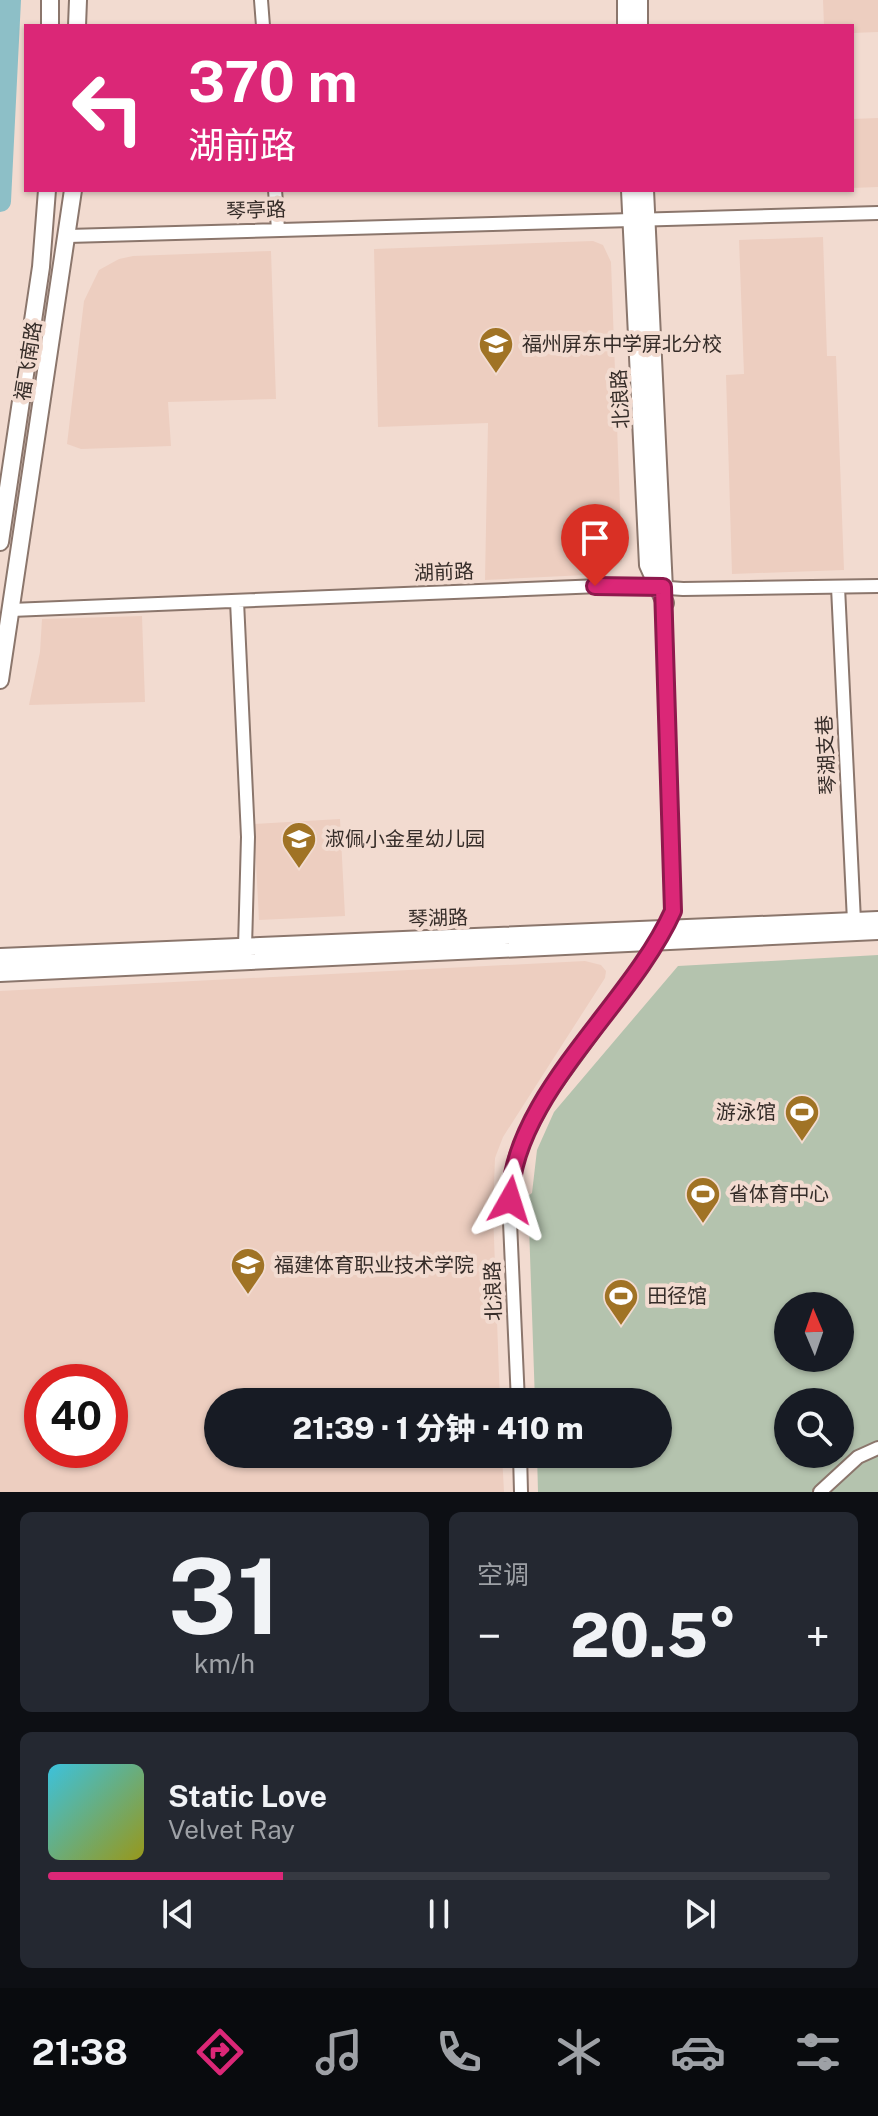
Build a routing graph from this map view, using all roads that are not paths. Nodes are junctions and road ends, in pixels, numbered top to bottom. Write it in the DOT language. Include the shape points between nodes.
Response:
graph roads {
  1 [pos="50,0"];
  2 [pos="78,0"];
  3 [pos="261,0"];
  4 [pos="626,0"];
  5 [pos="639,0"];
  6 [pos="50,24"];
  7 [pos="77,24"];
  8 [pos="263,24"];
  9 [pos="626,24"];
  10 [pos="639,24"];
  11 [pos="47,192"];
  12 [pos="73,192"];
  13 [pos="275,192"];
  14 [pos="631,192"];
  15 [pos="645,192"];
  16 [pos="878,213"];
  17 [pos="639,219"];
  18 [pos="278,229"];
  19 [pos="68,236"];
  20 [pos="7,451"];
  21 [pos="0,542"];
  22 [pos="878,586"];
  23 [pos="838,587"];
  24 [pos="661,592"];
  25 [pos="237,601"];
  26 [pos="11,610"];
  27 [pos="0,680"];
  28 [pos="878,920"];
  29 [pos="854,921"];
  30 [pos="878,931"];
  31 [pos="662,935"];
  32 [pos="245,947"];
  33 [pos="0,957"];
  34 [pos="0,973"];
  35 [pos="517,1388"];
  36 [pos="878,1448"];
  37 [pos="520,1468"];
  38 [pos="521,1492"];
  39 [pos="820,1492"];
  1 -- 6 [label="main road"];
  2 -- 7 [label="main road"];
  3 -- 8 [label="street"];
  4 -- 9 [label="main road"];
  5 -- 10 [label="main road"];
  11 -- 20 [label="main road, 福飞南路" via="42,255"];
  12 -- 19 [label="main road, 福飞南路"];
  13 -- 18 [label="street"];
  14 -- 17 [label="main road, 北浪路"];
  15 -- 17 [label="main road, 北浪路"];
  16 -- 17 [label="street, 琴亭路"];
  17 -- 18 [label="street, 琴亭路"];
  17 -- 24 [label="main road, 北浪路"];
  18 -- 19 [label="street, 琴亭路"];
  19 -- 26 [label="main road, 福飞南路"];
  20 -- 21 [label="main road, 福飞南路"];
  22 -- 23 [label="street, 湖前路"];
  23 -- 24 [label="street, 湖前路"];
  23 -- 29 [label="street, 琴湖支巷"];
  24 -- 25 [label="street, 湖前路"];
  24 -- 31 [label="street, 北浪路" via="673,911"];
  25 -- 26 [label="street, 湖前路"];
  25 -- 32 [label="street" via="248,837"];
  26 -- 27 [label="main road, 福飞南路"];
  28 -- 29 [label="main road, 琴湖路"];
  29 -- 31 [label="main road, 琴湖路"];
  30 -- 31 [label="main road"];
  31 -- 32 [label="main road, 琴湖路"];
  31 -- 34 [label="main road"];
  31 -- 35 [label="street, 北浪路" via="555,1084 516,1155 510,1222"];
  32 -- 33 [label="main road, 琴湖路"];
  36 -- 39 [label="street" via="858,1457"];
  37 -- 38 [label="street"];
}
